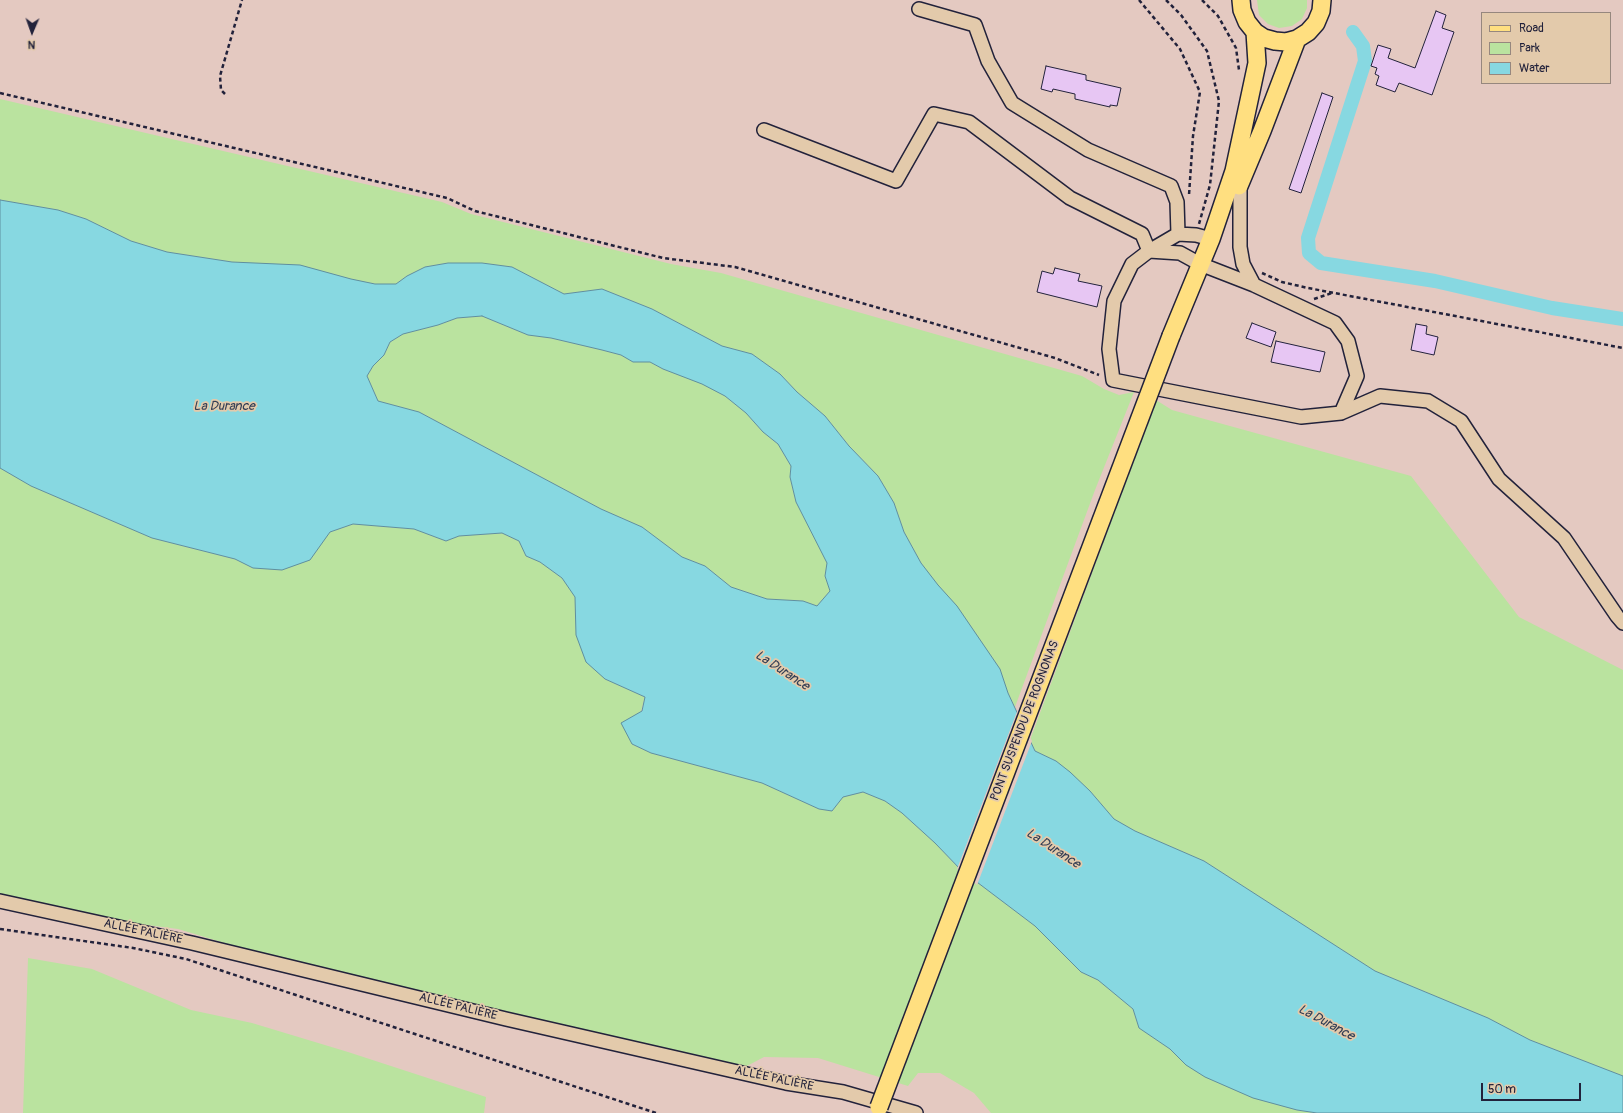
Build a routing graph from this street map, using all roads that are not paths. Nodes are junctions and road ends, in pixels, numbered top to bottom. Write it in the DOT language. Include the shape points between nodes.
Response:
graph roads {
  1 [pos="1322,0"];
  2 [pos="1239,3"];
  3 [pos="919,9"];
  4 [pos="1255,32"];
  5 [pos="1297,39"];
  6 [pos="764,130"];
  7 [pos="1240,185"];
  8 [pos="1178,234"];
  9 [pos="1203,237"];
  10 [pos="1149,251"];
  11 [pos="1200,264"];
  12 [pos="1254,285"];
  13 [pos="1341,413"];
  14 [pos="1623,623"];
  15 [pos="0,901"];
  16 [pos="878,1110"];
  17 [pos="916,1113"];
  1 -- 5 [label="main road" via="1316,23"];
  2 -- 4 [label="main road" via="1246,22"];
  3 -- 8 [label="street" via="975,25 988,61 1012,103 1088,150 1171,186 1177,202"];
  4 -- 5 [label="main road" via="1275,41"];
  4 -- 9 [label="main road" via="1257,63 1234,171"];
  5 -- 7 [label="main road"];
  6 -- 10 [label="street" via="896,181 934,114 969,122 1070,198 1142,234"];
  7 -- 9 [label="main road"];
  7 -- 12 [label="street" via="1240,247 1243,264"];
  8 -- 9 [label="street"];
  8 -- 10 [label="street"];
  9 -- 11 [label="main road, PONT SUSPENDU DE ROGNONAS"];
  10 -- 11 [label="street" via="1180,253"];
  10 -- 13 [label="street" via="1132,264 1114,301 1109,349 1113,380 1301,417"];
  11 -- 12 [label="street"];
  11 -- 16 [label="main road, PONT SUSPENDU DE ROGNONAS, bridge"];
  12 -- 13 [label="street" via="1335,323 1348,341 1357,376"];
  13 -- 14 [label="street" via="1380,396 1428,401 1461,421 1499,479 1564,538"];
  15 -- 17 [label="street, ALLÉE PALIÈRE" via="192,943 786,1083 843,1092"];
}
